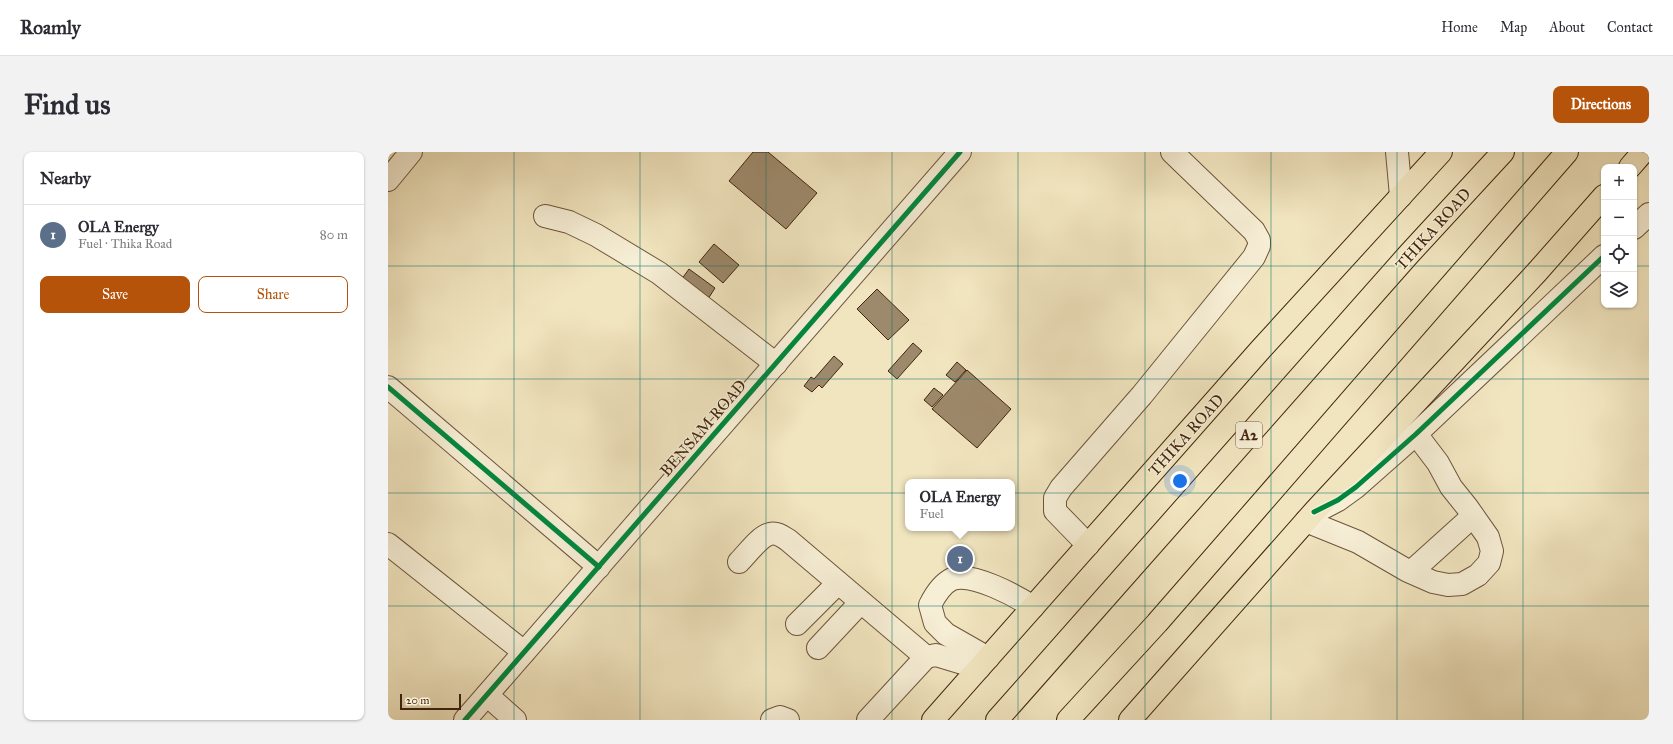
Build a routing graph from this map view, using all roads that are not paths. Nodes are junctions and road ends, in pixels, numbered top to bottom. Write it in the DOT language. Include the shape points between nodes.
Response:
graph roads {
  1 [pos="411,152"];
  2 [pos="960,152"];
  3 [pos="1172,152"];
  4 [pos="1397,152"];
  5 [pos="1441,152"];
  6 [pos="1504,152"];
  7 [pos="1567,152"];
  8 [pos="1643,152"];
  9 [pos="1633,164"];
  10 [pos="388,180"];
  11 [pos="1401,196"];
  12 [pos="1601,199"];
  13 [pos="1649,214"];
  14 [pos="545,216"];
  15 [pos="1637,225"];
  16 [pos="1601,259"];
  17 [pos="776,364"];
  18 [pos="388,387"];
  19 [pos="1416,434"];
  20 [pos="1473,516"];
  21 [pos="1310,517"];
  22 [pos="388,544"];
  23 [pos="1088,544"];
  24 [pos="739,562"];
  25 [pos="599,567"];
  26 [pos="1411,572"];
  27 [pos="838,583"];
  28 [pos="861,602"];
  29 [pos="1033,607"];
  30 [pos="797,624"];
  31 [pos="818,648"];
  32 [pos="524,652"];
  33 [pos="926,657"];
  34 [pos="983,663"];
  35 [pos="487,695"];
  36 [pos="465,720"];
  37 [pos="515,720"];
  38 [pos="772,720"];
  39 [pos="788,720"];
  40 [pos="868,720"];
  41 [pos="933,720"];
  42 [pos="997,720"];
  43 [pos="1068,720"];
  44 [pos="1130,720"];
  1 -- 10 [label="street"];
  2 -- 17 [label="street, BENSAM ROAD"];
  3 -- 23 [label="street" via="1249,225 1259,240 1259,246 1254,257 1055,498 1055,511"];
  4 -- 11 [label="street"];
  5 -- 11 [label="main road, THIKA ROAD"];
  6 -- 42 [label="main road, THIKA ROAD / A2" via="1404,260"];
  7 -- 43 [label="main road" via="1157,623"];
  8 -- 9 [label="main road"];
  11 -- 23 [label="main road, THIKA ROAD"];
  12 -- 21 [label="main road"];
  13 -- 15 [label="street"];
  14 -- 17 [label="street" via="569,222 596,235 659,273"];
  16 -- 19 [label="street"];
  17 -- 25 [label="street, BENSAM ROAD"];
  18 -- 25 [label="street"];
  19 -- 20 [label="street" via="1438,463 1450,487"];
  19 -- 21 [label="street" via="1350,491"];
  20 -- 26 [label="street"];
  20 -- 26 [label="street" via="1488,537 1492,551 1490,562 1478,575 1462,584 1448,586"];
  21 -- 26 [label="street"];
  21 -- 44 [label="main road"];
  22 -- 32 [label="street"];
  23 -- 29 [label="main road, THIKA ROAD"];
  24 -- 27 [label="street" via="762,538 770,534 779,535"];
  25 -- 32 [label="street, BENSAM ROAD"];
  27 -- 28 [label="street"];
  27 -- 30 [label="street"];
  28 -- 31 [label="street"];
  28 -- 33 [label="street"];
  29 -- 34 [label="main road, THIKA ROAD"];
  29 -- 34 [label="street" via="1001,589 972,579 953,579 937,591 930,605 935,623"];
  32 -- 35 [label="street, BENSAM ROAD"];
  33 -- 34 [label="street" via="936,655"];
  33 -- 40 [label="street"];
  34 -- 41 [label="main road, THIKA ROAD"];
  35 -- 36 [label="street, BENSAM ROAD"];
  35 -- 37 [label="street"];
  38 -- 39 [label="street" via="780,717"];
}
